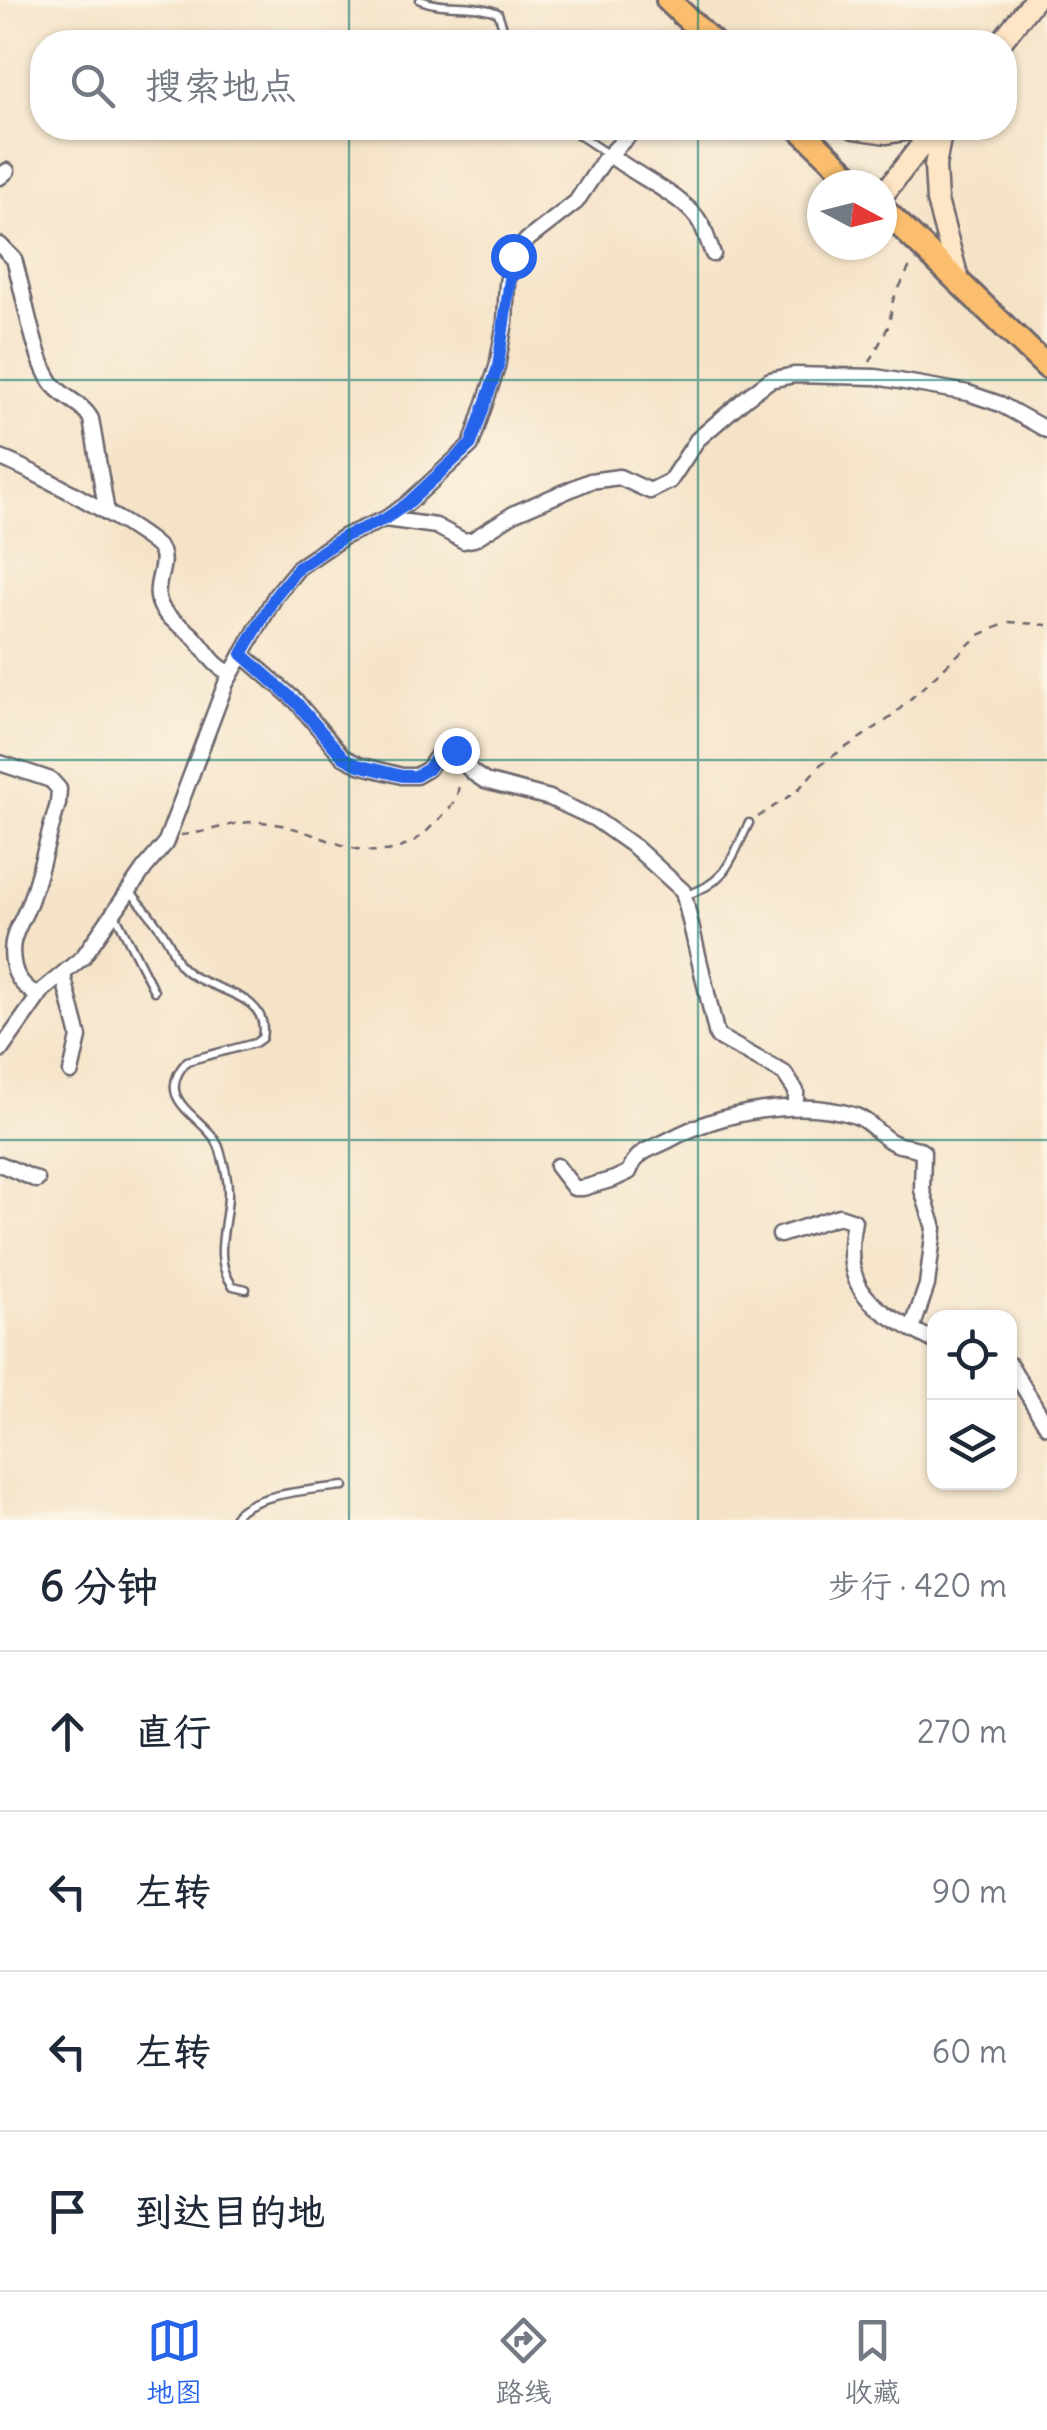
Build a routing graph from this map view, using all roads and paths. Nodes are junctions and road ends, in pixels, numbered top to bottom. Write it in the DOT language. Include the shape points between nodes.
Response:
graph roads {
  1 [pos="420,0"];
  2 [pos="1034,0"];
  3 [pos="677,4"];
  4 [pos="504,30"];
  5 [pos="695,30"];
  6 [pos="1010,30"];
  7 [pos="587,140"];
  8 [pos="624,140"];
  9 [pos="812,140"];
  10 [pos="929,140"];
  11 [pos="937,140"];
  12 [pos="610,155"];
  13 [pos="843,170"];
  14 [pos="897,178"];
  15 [pos="897,223"];
  16 [pos="0,245"];
  17 [pos="921,246"];
  18 [pos="713,254"];
  19 [pos="959,282"];
  20 [pos="1047,368"];
  21 [pos="867,377"];
  22 [pos="1047,430"];
  23 [pos="0,458"];
  24 [pos="107,513"];
  25 [pos="385,519"];
  26 [pos="1047,625"];
  27 [pos="242,654"];
  28 [pos="231,674"];
  29 [pos="464,760"];
  30 [pos="0,763"];
  31 [pos="749,824"];
  32 [pos="170,832"];
  33 [pos="130,891"];
  34 [pos="685,896"];
  35 [pos="115,913"];
  36 [pos="63,976"];
  37 [pos="154,991"];
  38 [pos="38,997"];
  39 [pos="0,1052"];
  40 [pos="71,1072"];
  41 [pos="796,1108"];
  42 [pos="0,1164"];
  43 [pos="557,1166"];
  44 [pos="37,1180"];
  45 [pos="780,1235"];
  46 [pos="246,1289"];
  47 [pos="912,1329"];
  48 [pos="927,1337"];
  49 [pos="1017,1377"];
  50 [pos="1047,1426"];
  51 [pos="344,1486"];
  52 [pos="233,1520"];
  1 -- 4 [label="lane" via="486,7 498,13"];
  2 -- 6 [label="main road"];
  3 -- 5 [label="main road"];
  7 -- 12 [label="lane"];
  8 -- 12 [label="street"];
  9 -- 13 [label="main road"];
  10 -- 14 [label="main road"];
  11 -- 19 [label="main road" via="938,201"];
  12 -- 18 [label="street" via="700,220"];
  12 -- 25 [label="street" via="576,202 513,256 498,367 471,444"];
  15 -- 17 [label="main road"];
  16 -- 24 [label="street" via="14,260 49,378 91,419"];
  17 -- 19 [label="main road"];
  17 -- 21 [label="path" via="893,300"];
  19 -- 20 [label="main road"];
  21 -- 22 [label="street" via="968,393"];
  21 -- 25 [label="street" via="794,374 770,380 698,440 661,488 650,491 619,476 590,481 474,539"];
  23 -- 24 [label="street"];
  24 -- 28 [label="street" via="159,546 164,558 158,599 165,614 194,637 212,664"];
  25 -- 27 [label="street" via="299,567"];
  26 -- 31 [label="path" via="1009,622 979,635 890,718"];
  27 -- 28 [label="street"];
  27 -- 29 [label="street" via="358,765 416,776 443,748"];
  28 -- 32 [label="street"];
  29 -- 32 [label="path" via="454,807 418,842 397,851 353,850 263,822"];
  29 -- 34 [label="street" via="486,782 550,798 595,819"];
  30 -- 38 [label="street" via="51,780 58,789 13,942 19,980"];
  31 -- 34 [label="lane" via="720,879"];
  32 -- 33 [label="street"];
  33 -- 35 [label="street"];
  33 -- 46 [label="lane" via="178,964 229,990 264,1019 255,1043 187,1061 176,1092 179,1105 218,1144 228,1196 223,1271 232,1286"];
  34 -- 41 [label="street" via="717,1036 784,1073 796,1091"];
  35 -- 36 [label="street"];
  35 -- 37 [label="lane"];
  36 -- 38 [label="street"];
  36 -- 40 [label="street" via="79,1038"];
  38 -- 39 [label="street"];
  41 -- 43 [label="street" via="682,1133 640,1152 629,1172 583,1188 574,1188"];
  41 -- 47 [label="street" via="856,1116 894,1143 923,1152 922,1190 934,1228 927,1286"];
  42 -- 44 [label="street"];
  45 -- 47 [label="street" via="848,1216 854,1221 851,1272 859,1289"];
  47 -- 48 [label="street"];
  49 -- 50 [label="street"];
  51 -- 52 [label="lane" via="242,1507"];
}
